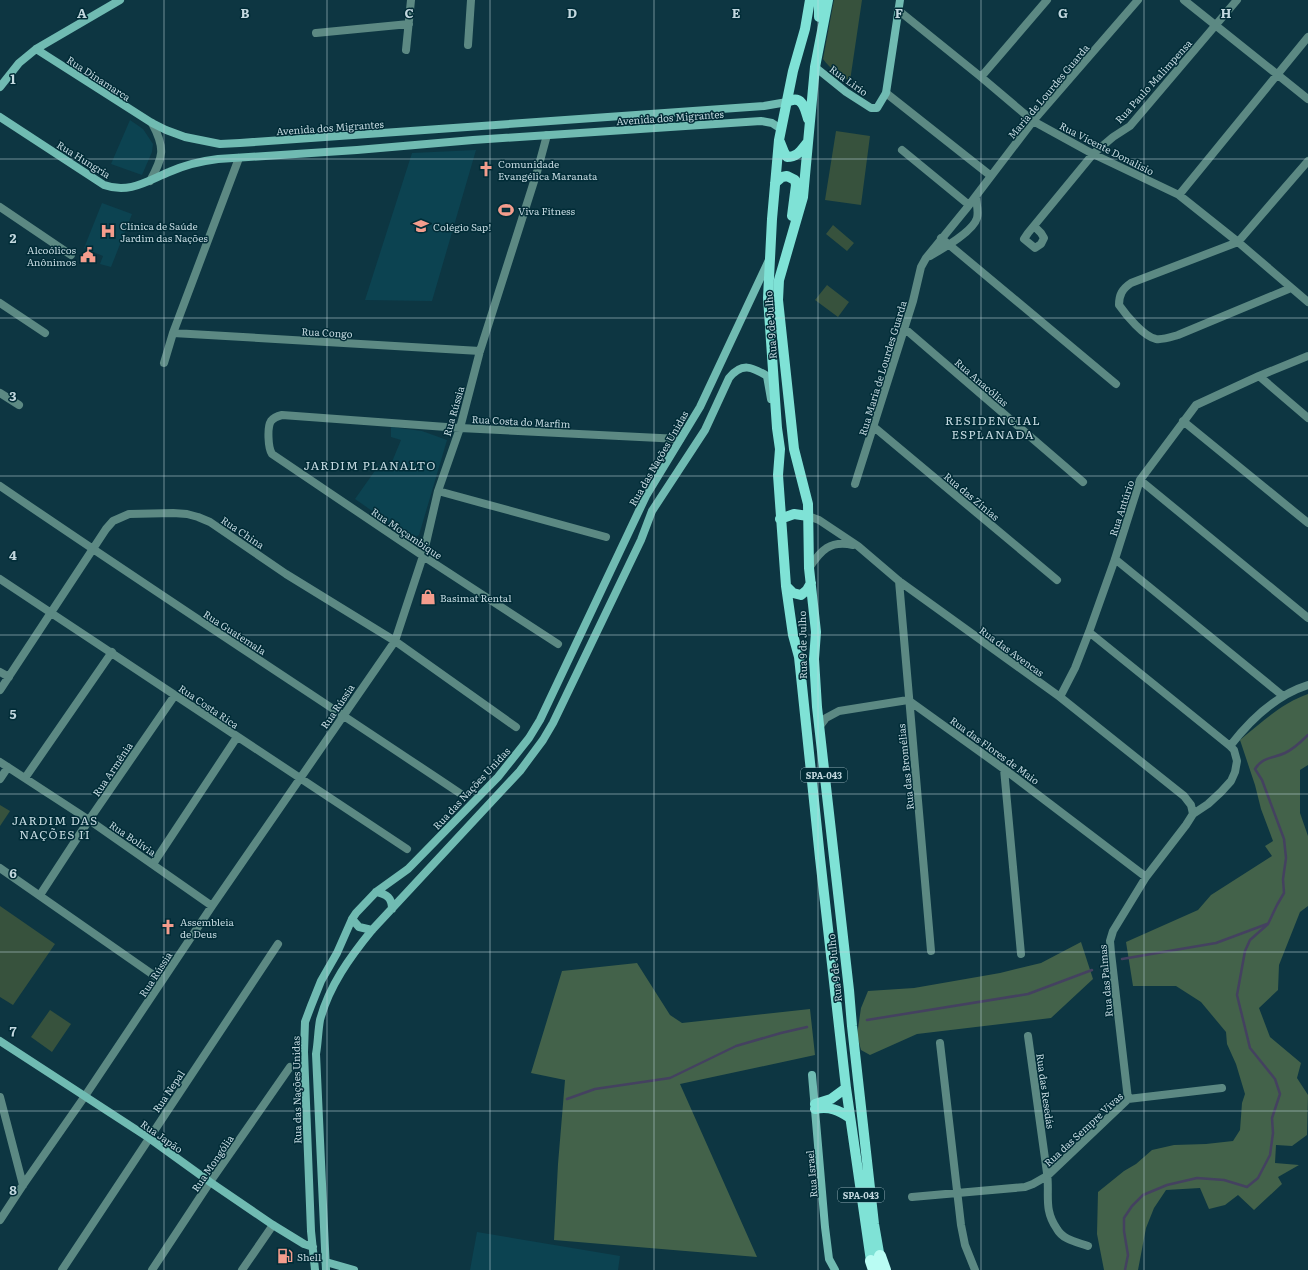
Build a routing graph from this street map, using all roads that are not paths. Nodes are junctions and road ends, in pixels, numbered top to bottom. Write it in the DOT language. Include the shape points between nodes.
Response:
graph roads {
  1 [pos="120,0"];
  2 [pos="411,0"];
  3 [pos="471,0"];
  4 [pos="810,0"];
  5 [pos="819,0"];
  6 [pos="828,0"];
  7 [pos="900,0"];
  8 [pos="1047,0"];
  9 [pos="1138,0"];
  10 [pos="1184,0"];
  11 [pos="1237,0"];
  12 [pos="898,10"];
  13 [pos="409,24"];
  14 [pos="1216,25"];
  15 [pos="316,33"];
  16 [pos="1308,37"];
  17 [pos="819,40"];
  18 [pos="468,45"];
  19 [pos="36,49"];
  20 [pos="406,50"];
  21 [pos="815,67"];
  22 [pos="1277,74"];
  23 [pos="982,77"];
  24 [pos="0,87"];
  25 [pos="886,93"];
  26 [pos="1308,99"];
  27 [pos="787,102"];
  28 [pos="620,116"];
  29 [pos="0,117"];
  30 [pos="1033,121"];
  31 [pos="152,123"];
  32 [pos="513,124"];
  33 [pos="810,124"];
  34 [pos="781,130"];
  35 [pos="383,133"];
  36 [pos="547,135"];
  37 [pos="559,135"];
  38 [pos="351,136"];
  39 [pos="779,140"];
  40 [pos="808,143"];
  41 [pos="420,144"];
  42 [pos="380,147"];
  43 [pos="348,150"];
  44 [pos="902,150"];
  45 [pos="1093,154"];
  46 [pos="239,158"];
  47 [pos="1308,161"];
  48 [pos="991,176"];
  49 [pos="150,181"];
  50 [pos="775,183"];
  51 [pos="1179,195"];
  52 [pos="976,196"];
  53 [pos="969,205"];
  54 [pos="0,207"];
  55 [pos="1034,226"];
  56 [pos="941,238"];
  57 [pos="1238,242"];
  58 [pos="950,245"];
  59 [pos="72,255"];
  60 [pos="926,258"];
  61 [pos="769,260"];
  62 [pos="779,280"];
  63 [pos="1291,288"];
  64 [pos="1308,302"];
  65 [pos="0,303"];
  66 [pos="904,328"];
  67 [pos="45,333"];
  68 [pos="173,333"];
  69 [pos="480,351"];
  70 [pos="1308,356"];
  71 [pos="164,363"];
  72 [pos="1259,376"];
  73 [pos="1116,384"];
  74 [pos="0,393"];
  75 [pos="19,405"];
  76 [pos="1308,418"];
  77 [pos="1183,421"];
  78 [pos="269,424"];
  79 [pos="874,427"];
  80 [pos="460,428"];
  81 [pos="777,428"];
  82 [pos="680,439"];
  83 [pos="1140,480"];
  84 [pos="1083,482"];
  85 [pos="855,484"];
  86 [pos="0,486"];
  87 [pos="438,491"];
  88 [pos="808,516"];
  89 [pos="780,519"];
  90 [pos="1308,523"];
  91 [pos="606,537"];
  92 [pos="858,546"];
  93 [pos="93,550"];
  94 [pos="423,556"];
  95 [pos="1115,559"];
  96 [pos="809,568"];
  97 [pos="0,579"];
  98 [pos="1057,580"];
  99 [pos="899,581"];
  100 [pos="811,583"];
  101 [pos="786,586"];
  102 [pos="50,613"];
  103 [pos="1308,618"];
  104 [pos="1089,632"];
  105 [pos="395,641"];
  106 [pos="558,644"];
  107 [pos="112,652"];
  108 [pos="0,672"];
  109 [pos="9,677"];
  110 [pos="1308,685"];
  111 [pos="0,690"];
  112 [pos="175,695"];
  113 [pos="1283,696"];
  114 [pos="1060,698"];
  115 [pos="908,700"];
  116 [pos="343,715"];
  117 [pos="516,727"];
  118 [pos="818,727"];
  119 [pos="237,737"];
  120 [pos="1230,746"];
  121 [pos="0,762"];
  122 [pos="8,767"];
  123 [pos="1004,769"];
  124 [pos="25,778"];
  125 [pos="301,778"];
  126 [pos="0,779"];
  127 [pos="460,794"];
  128 [pos="1193,814"];
  129 [pos="89,820"];
  130 [pos="406,849"];
  131 [pos="153,864"];
  132 [pos="0,868"];
  133 [pos="1146,876"];
  134 [pos="376,892"];
  135 [pos="40,895"];
  136 [pos="212,906"];
  137 [pos="392,909"];
  138 [pos="352,919"];
  139 [pos="372,930"];
  140 [pos="278,944"];
  141 [pos="931,951"];
  142 [pos="1021,954"];
  143 [pos="162,981"];
  144 [pos="1028,1036"];
  145 [pos="0,1040"];
  146 [pos="940,1044"];
  147 [pos="290,1067"];
  148 [pos="812,1075"];
  149 [pos="846,1088"];
  150 [pos="1222,1088"];
  151 [pos="85,1096"];
  152 [pos="0,1097"];
  153 [pos="1128,1099"];
  154 [pos="815,1107"];
  155 [pos="850,1118"];
  156 [pos="149,1138"];
  157 [pos="1047,1176"];
  158 [pos="210,1182"];
  159 [pos="23,1185"];
  160 [pos="958,1193"];
  161 [pos="912,1196"];
  162 [pos="0,1220"];
  163 [pos="273,1226"];
  164 [pos="1088,1246"];
  165 [pos="313,1247"];
  166 [pos="875,1264"];
  167 [pos="326,1266"];
  168 [pos="316,1268"];
  169 [pos="62,1270"];
  170 [pos="152,1270"];
  171 [pos="242,1270"];
  172 [pos="354,1270"];
  173 [pos="835,1270"];
  174 [pos="884,1270"];
  175 [pos="975,1270"];
  1 -- 19 [label="street"];
  2 -- 13 [label="street"];
  3 -- 18 [label="street"];
  4 -- 27 [label="main road, Rua 9 de Julho"];
  5 -- 17 [label="main road"];
  6 -- 17 [label="main road, Rua 9 de Julho"];
  7 -- 12 [label="street"];
  8 -- 23 [label="street"];
  9 -- 30 [label="street, Maria de Lourdes Guarda"];
  10 -- 14 [label="street"];
  11 -- 14 [label="street, Rua Paulo Malimpensa"];
  12 -- 23 [label="street, Rua Vicente Donalisio"];
  12 -- 25 [label="street"];
  13 -- 15 [label="street"];
  13 -- 20 [label="street"];
  14 -- 22 [label="street"];
  14 -- 45 [label="street, Rua Paulo Malimpensa" via="1130,126 1112,137"];
  16 -- 22 [label="street"];
  17 -- 21 [label="main road, Rua 9 de Julho"];
  19 -- 24 [label="street"];
  19 -- 31 [label="street, Rua Dinamarca"];
  21 -- 25 [label="street, Rua Lirio" via="871,108 877,108"];
  21 -- 33 [label="main road, Rua 9 de Julho"];
  22 -- 26 [label="street"];
  22 -- 51 [label="street"];
  23 -- 30 [label="street, Rua Vicente Donalisio"];
  25 -- 48 [label="street"];
  27 -- 28 [label="street, Avenida dos Migrantes" via="764,106"];
  27 -- 33 [label="main road" via="800,101 805,106"];
  27 -- 34 [label="main road, Rua 9 de Julho"];
  28 -- 32 [label="street, Avenida dos Migrantes"];
  28 -- 37 [label="street, Avenida dos Migrantes" via="610,121 564,124 555,128"];
  29 -- 49 [label="street, Rua Hungria" via="104,185 121,189"];
  30 -- 45 [label="street, Rua Vicente Donalisio"];
  30 -- 48 [label="street, Maria de Lourdes Guarda"];
  31 -- 38 [label="street, Avenida dos Migrantes" via="185,137 220,144"];
  31 -- 49 [label="street" via="162,150 158,166"];
  32 -- 35 [label="street, Avenida dos Migrantes"];
  32 -- 41 [label="street, Avenida dos Migrantes" via="501,129 428,134"];
  33 -- 40 [label="main road, Rua 9 de Julho"];
  34 -- 37 [label="street, Avenida dos Migrantes" via="772,123 761,121"];
  34 -- 39 [label="main road, Rua 9 de Julho"];
  35 -- 38 [label="street, Avenida dos Migrantes"];
  35 -- 42 [label="street" via="375,138 375,143"];
  36 -- 37 [label="street, Avenida dos Migrantes"];
  36 -- 41 [label="street, Avenida dos Migrantes"];
  36 -- 69 [label="street, Rua Rússia"];
  38 -- 43 [label="street" via="358,143"];
  39 -- 40 [label="main road" via="787,157 794,157"];
  39 -- 50 [label="main road, Rua 9 de Julho"];
  40 -- 62 [label="main road, Rua 9 de Julho" via="803,197"];
  41 -- 42 [label="street, Avenida dos Migrantes"];
  42 -- 43 [label="street, Avenida dos Migrantes"];
  43 -- 46 [label="street, Avenida dos Migrantes"];
  44 -- 53 [label="street"];
  45 -- 51 [label="street, Rua Vicente Donalisio"];
  45 -- 55 [label="street, Rua Paulo Malimpensa"];
  46 -- 49 [label="street, Avenida dos Migrantes" via="201,161"];
  46 -- 68 [label="street"];
  47 -- 57 [label="street"];
  48 -- 52 [label="street, Maria de Lourdes Guarda"];
  50 -- 61 [label="main road, Rua 9 de Julho"];
  50 -- 62 [label="main road" via="787,176 795,180 796,185 793,213 778,265"];
  51 -- 57 [label="street, Rua Vicente Donalisio"];
  52 -- 53 [label="street, Rua Maria de Lourdes Guarda"];
  52 -- 58 [label="street" via="976,220"];
  53 -- 56 [label="street, Rua Maria de Lourdes Guarda"];
  54 -- 59 [label="street"];
  56 -- 58 [label="street"];
  56 -- 60 [label="street, Rua Maria de Lourdes Guarda"];
  57 -- 63 [label="street, Rua Vicente Donalisio"];
  57 -- 63 [label="street" via="1131,283 1124,288 1119,298 1119,306 1144,333 1156,339 1164,339"];
  58 -- 60 [label="street"];
  58 -- 73 [label="street"];
  60 -- 66 [label="street, Rua Maria de Lourdes Guarda"];
  61 -- 81 [label="main road, Rua 9 de Julho / SPA-043" via="768,298"];
  61 -- 82 [label="street, Rua das Nações Unidas" via="700,407"];
  62 -- 88 [label="main road, Rua 9 de Julho / SPA-043" via="778,300 793,442 808,504"];
  63 -- 64 [label="street, Rua Vicente Donalisio"];
  65 -- 67 [label="street"];
  66 -- 79 [label="street, Rua Maria de Lourdes Guarda"];
  66 -- 84 [label="street, Rua Anacólias"];
  68 -- 69 [label="street, Rua Congo"];
  68 -- 71 [label="street"];
  69 -- 80 [label="street, Rua Rússia"];
  70 -- 72 [label="street, Rua Antúrio"];
  72 -- 76 [label="street"];
  72 -- 77 [label="street, Rua Antúrio" via="1196,405"];
  74 -- 75 [label="street"];
  77 -- 83 [label="street, Rua Antúrio"];
  77 -- 90 [label="street"];
  78 -- 80 [label="street, Rua Costa do Marfim" via="282,415"];
  78 -- 94 [label="street, Rua Moçambique" via="268,446 272,454"];
  79 -- 85 [label="street, Rua Maria de Lourdes Guarda"];
  79 -- 98 [label="street, Rua das Zínias"];
  80 -- 82 [label="street, Rua Costa do Marfim"];
  80 -- 87 [label="street, Rua Rússia"];
  81 -- 89 [label="main road, Rua 9 de Julho / SPA-043" via="780,448"];
  81 -- 137 [label="street, Rua das Nações Unidas" via="767,376 750,367 734,372 705,430 652,511 641,540 543,740 520,771"];
  82 -- 134 [label="street, Rua das Nações Unidas" via="646,496 540,720 529,738 498,777 408,870"];
  83 -- 95 [label="street, Rua Antúrio"];
  83 -- 103 [label="street"];
  86 -- 93 [label="street, Rua Guatemala"];
  87 -- 91 [label="street"];
  87 -- 94 [label="street, Rua Rússia"];
  88 -- 89 [label="main road" via="794,514"];
  88 -- 92 [label="street, Rua das Avencas" via="819,520"];
  88 -- 96 [label="main road, Rua 9 de Julho / SPA-043"];
  89 -- 101 [label="main road, Rua 9 de Julho / SPA-043"];
  92 -- 96 [label="street" via="833,544 820,552"];
  92 -- 99 [label="street, Rua das Avencas"];
  93 -- 102 [label="street, Rua China"];
  93 -- 105 [label="street, Rua China" via="113,521 129,514 173,513 198,517"];
  93 -- 116 [label="street, Rua Guatemala"];
  94 -- 105 [label="street, Rua Rússia"];
  94 -- 106 [label="street, Rua Moçambique"];
  95 -- 104 [label="street, Rua Antúrio"];
  95 -- 113 [label="street"];
  96 -- 100 [label="main road, Rua 9 de Julho / SPA-043"];
  97 -- 102 [label="street, Rua Costa Rica"];
  99 -- 114 [label="street, Rua das Avencas"];
  99 -- 115 [label="street, Rua das Bromélias"];
  100 -- 101 [label="main road" via="801,595 793,593"];
  100 -- 118 [label="main road, Rua 9 de Julho / SPA-043" via="816,632"];
  101 -- 149 [label="main road, Rua 9 de Julho / SPA-043" via="799,657"];
  102 -- 107 [label="street, Rua Costa Rica"];
  102 -- 109 [label="street, Rua China"];
  104 -- 114 [label="street, Rua Antúrio"];
  104 -- 120 [label="street"];
  105 -- 116 [label="street, Rua Rússia"];
  105 -- 117 [label="street, Rua China"];
  107 -- 112 [label="street, Rua Costa Rica"];
  107 -- 124 [label="street"];
  108 -- 109 [label="street"];
  109 -- 111 [label="street, Rua China"];
  110 -- 113 [label="street"];
  112 -- 119 [label="street, Rua Costa Rica"];
  112 -- 129 [label="street, Rua Armênia"];
  113 -- 120 [label="street" via="1254,718"];
  114 -- 128 [label="street, Rua das Avencas" via="1184,796 1191,805"];
  115 -- 118 [label="street" via="839,711 826,718"];
  115 -- 123 [label="street, Rua das Flores de Maio"];
  115 -- 141 [label="street, Rua das Bromélias"];
  116 -- 125 [label="street, Rua Rússia"];
  116 -- 127 [label="street, Rua Guatemala"];
  118 -- 166 [label="main road, Rua 9 de Julho / SPA-043" via="874,1224"];
  119 -- 125 [label="street, Rua Costa Rica"];
  119 -- 131 [label="street"];
  120 -- 128 [label="street" via="1234,750 1236,761 1231,781 1208,804"];
  121 -- 122 [label="street, Rua Bolívia"];
  122 -- 124 [label="street, Rua Bolívia"];
  122 -- 126 [label="street"];
  123 -- 133 [label="street, Rua das Flores de Maio"];
  123 -- 142 [label="street"];
  124 -- 129 [label="street, Rua Bolívia"];
  125 -- 130 [label="street, Rua Costa Rica"];
  125 -- 136 [label="street, Rua Rússia"];
  128 -- 133 [label="street, Rua das Palmas"];
  129 -- 131 [label="street, Rua Bolívia"];
  129 -- 135 [label="street, Rua Armênia"];
  131 -- 136 [label="street, Rua Bolívia"];
  132 -- 135 [label="street"];
  133 -- 153 [label="street, Rua das Palmas" via="1113,931 1110,941"];
  134 -- 137 [label="street" via="388,896"];
  134 -- 138 [label="street, Rua das Nações Unidas"];
  135 -- 143 [label="street"];
  136 -- 143 [label="street, Rua Rússia"];
  137 -- 139 [label="street, Rua das Nações Unidas"];
  138 -- 139 [label="street" via="359,927"];
  138 -- 165 [label="street, Rua das Nações Unidas" via="337,954 321,981 305,1022 306,1136"];
  139 -- 167 [label="street, Rua das Nações Unidas" via="355,951 335,984 320,1022 316,1054"];
  140 -- 156 [label="street, Rua Nepal"];
  143 -- 151 [label="street, Rua Rússia"];
  144 -- 157 [label="street, Rua das Resedás"];
  145 -- 151 [label="street, Rua Japão"];
  146 -- 160 [label="street"];
  147 -- 158 [label="street, Rua Mongólia"];
  148 -- 154 [label="street, Rua Israel"];
  149 -- 154 [label="main road"];
  149 -- 155 [label="main road, Rua 9 de Julho / SPA-043"];
  150 -- 153 [label="street, Rua das Sempre Vivas"];
  151 -- 156 [label="street, Rua Japão"];
  151 -- 159 [label="street, Rua Rússia"];
  152 -- 159 [label="street"];
  153 -- 157 [label="street, Rua das Sempre Vivas"];
  154 -- 155 [label="main road" via="835,1109"];
  154 -- 173 [label="street, Rua Israel" via="825,1227 829,1259"];
  155 -- 166 [label="main road, Rua 9 de Julho / SPA-043"];
  156 -- 158 [label="street, Rua Japão"];
  156 -- 169 [label="street, Rua Nepal"];
  157 -- 160 [label="street, Rua das Sempre Vivas" via="1025,1187"];
  157 -- 164 [label="street, Rua das Resedás" via="1047,1207 1056,1229 1067,1239"];
  158 -- 163 [label="street, Rua Japão"];
  158 -- 170 [label="street, Rua Mongólia"];
  159 -- 162 [label="street, Rua Rússia"];
  160 -- 161 [label="street, Rua das Sempre Vivas"];
  160 -- 175 [label="street" via="965,1245"];
  163 -- 165 [label="street, Rua Japão"];
  163 -- 171 [label="street"];
  165 -- 167 [label="street"];
  165 -- 168 [label="street, Rua das Nações Unidas"];
  166 -- 174 [label="highway"];
  167 -- 172 [label="street"];
}
